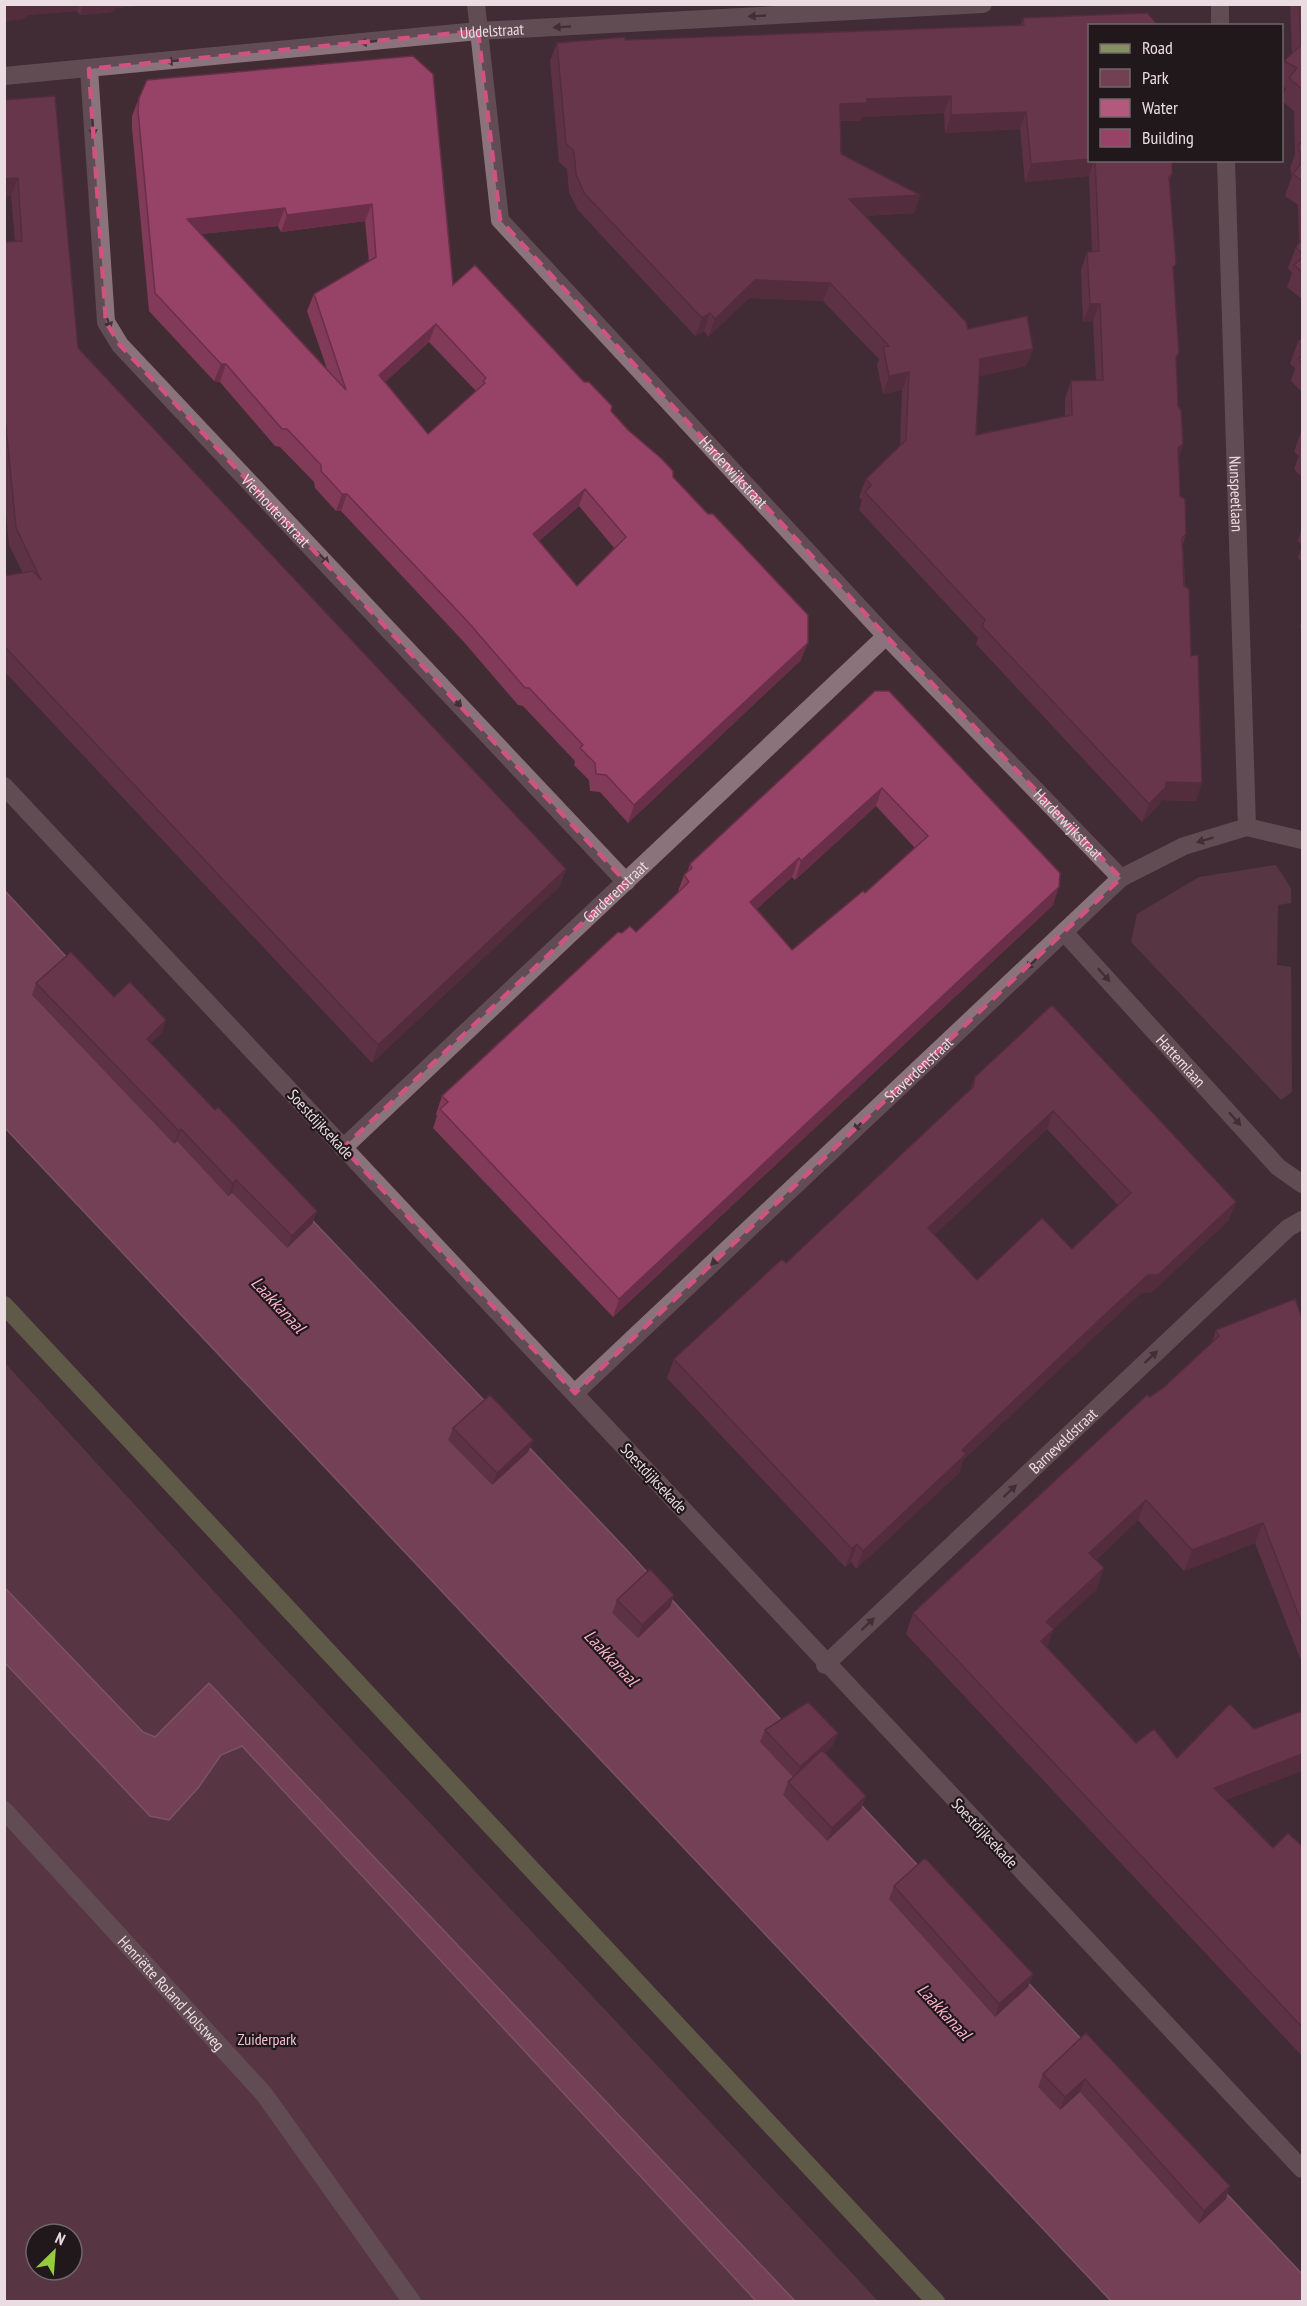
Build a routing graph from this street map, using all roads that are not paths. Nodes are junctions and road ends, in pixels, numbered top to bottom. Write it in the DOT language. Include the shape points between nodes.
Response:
graph roads {
  1 [pos="476,4"];
  2 [pos="983,4"];
  3 [pos="1220,4"];
  4 [pos="1220,24"];
  5 [pos="478,31"];
  6 [pos="88,69"];
  7 [pos="4,76"];
  8 [pos="1226,162"];
  9 [pos="886,636"];
  10 [pos="4,786"];
  11 [pos="1247,827"];
  12 [pos="1302,840"];
  13 [pos="1121,878"];
  14 [pos="626,882"];
  15 [pos="1064,932"];
  16 [pos="343,1148"];
  17 [pos="1302,1184"];
  18 [pos="1302,1220"];
  19 [pos="4,1305"];
  20 [pos="575,1393"];
  21 [pos="825,1665"];
  22 [pos="4,1810"];
  23 [pos="1302,2169"];
  24 [pos="412,2301"];
  25 [pos="936,2301"];
  1 -- 5 [label="street, Harderwijkstraat"];
  2 -- 5 [label="street, Uddelstraat, one-way"];
  3 -- 4 [label="street"];
  5 -- 6 [label="street, Uddelstraat, one-way"];
  5 -- 9 [label="street, Harderwijkstraat" via="500,220"];
  6 -- 7 [label="street, Uddelstraat"];
  6 -- 14 [label="street, Vierhoutenstraat, one-way" via="106,322 120,345"];
  8 -- 11 [label="street, Nunspeetlaan"];
  9 -- 13 [label="street, Harderwijkstraat"];
  9 -- 14 [label="street, Garderenstraat"];
  10 -- 16 [label="street, Soestdijksekade"];
  11 -- 12 [label="street"];
  11 -- 13 [label="street, Staverdenstraat, one-way" via="1184,846"];
  13 -- 15 [label="street, Staverdenstraat"];
  14 -- 16 [label="street, Garderenstraat"];
  15 -- 17 [label="street, Hattemlaan, one-way" via="1278,1167"];
  15 -- 20 [label="street, Staverdenstraat, one-way"];
  16 -- 20 [label="street, Soestdijksekade"];
  21 -- 18 [label="street, Barneveldstraat, one-way" via="1288,1228"];
  19 -- 25 [label="main road"];
  20 -- 21 [label="street, Soestdijksekade"];
  21 -- 23 [label="street, Soestdijksekade"];
  22 -- 24 [label="street, Henriëtte Roland Holstweg" via="264,2094"];
}
